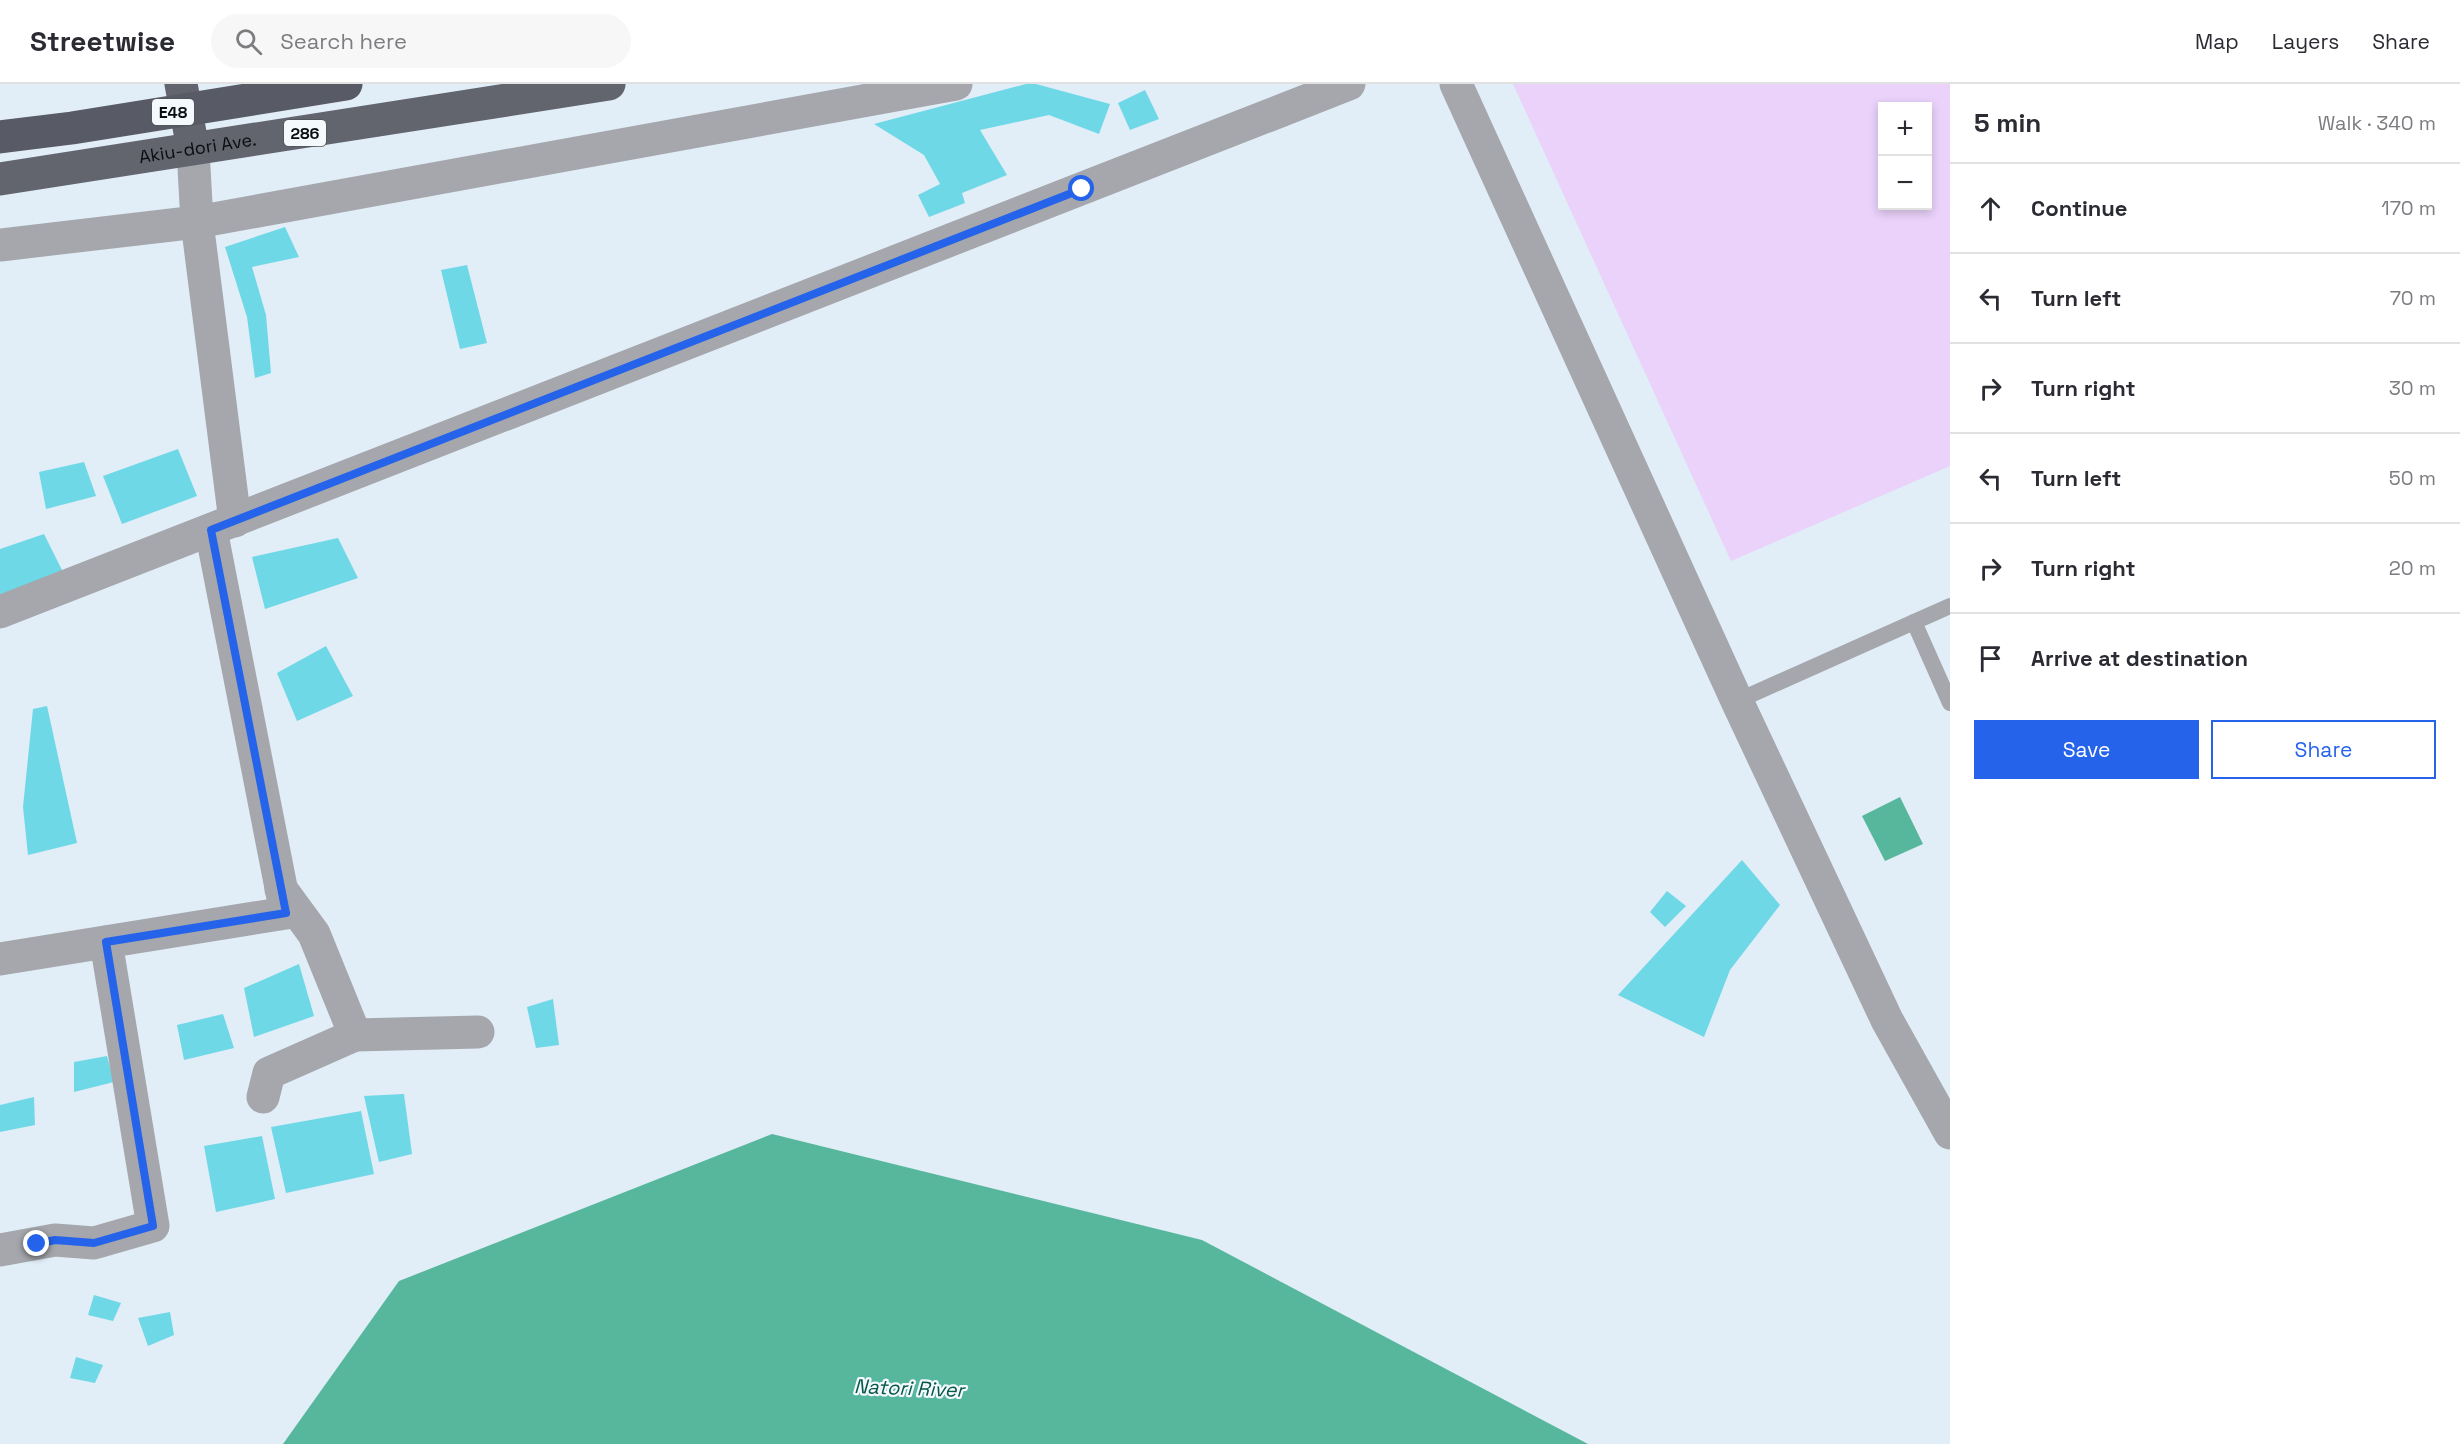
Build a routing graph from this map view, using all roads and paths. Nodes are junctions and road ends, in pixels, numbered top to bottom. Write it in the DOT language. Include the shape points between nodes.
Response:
graph roads {
  1 [pos="181,84"];
  2 [pos="346,84"];
  3 [pos="609,84"];
  4 [pos="956,84"];
  5 [pos="1349,84"];
  6 [pos="1456,84"];
  7 [pos="0,137"];
  8 [pos="193,150"];
  9 [pos="0,179"];
  10 [pos="197,222"];
  11 [pos="0,245"];
  12 [pos="223,525"];
  13 [pos="1950,606"];
  14 [pos="0,612"];
  15 [pos="1914,622"];
  16 [pos="1737,701"];
  17 [pos="1949,701"];
  18 [pos="281,889"];
  19 [pos="106,942"];
  20 [pos="0,959"];
  21 [pos="478,1032"];
  22 [pos="355,1035"];
  23 [pos="263,1097"];
  24 [pos="1950,1133"];
  25 [pos="0,1250"];
  1 -- 8 [label="highway"];
  2 -- 7 [label="highway, E48, bridge"];
  3 -- 8 [label="highway, Akiu-dori Ave. / 286"];
  4 -- 10 [label="street"];
  5 -- 12 [label="street"];
  6 -- 16 [label="street"];
  8 -- 9 [label="highway, Akiu-dori Ave. / 286"];
  8 -- 10 [label="street"];
  10 -- 11 [label="street"];
  10 -- 12 [label="street"];
  12 -- 14 [label="street"];
  12 -- 18 [label="street"];
  13 -- 15 [label="lane"];
  15 -- 16 [label="lane"];
  15 -- 17 [label="lane"];
  16 -- 24 [label="street" via="1887,1020"];
  18 -- 19 [label="street" via="286,913"];
  18 -- 22 [label="street" via="314,934"];
  19 -- 20 [label="street"];
  19 -- 25 [label="street" via="153,1226 94,1243 55,1240"];
  21 -- 22 [label="street"];
  22 -- 23 [label="street" via="269,1073"];
}
